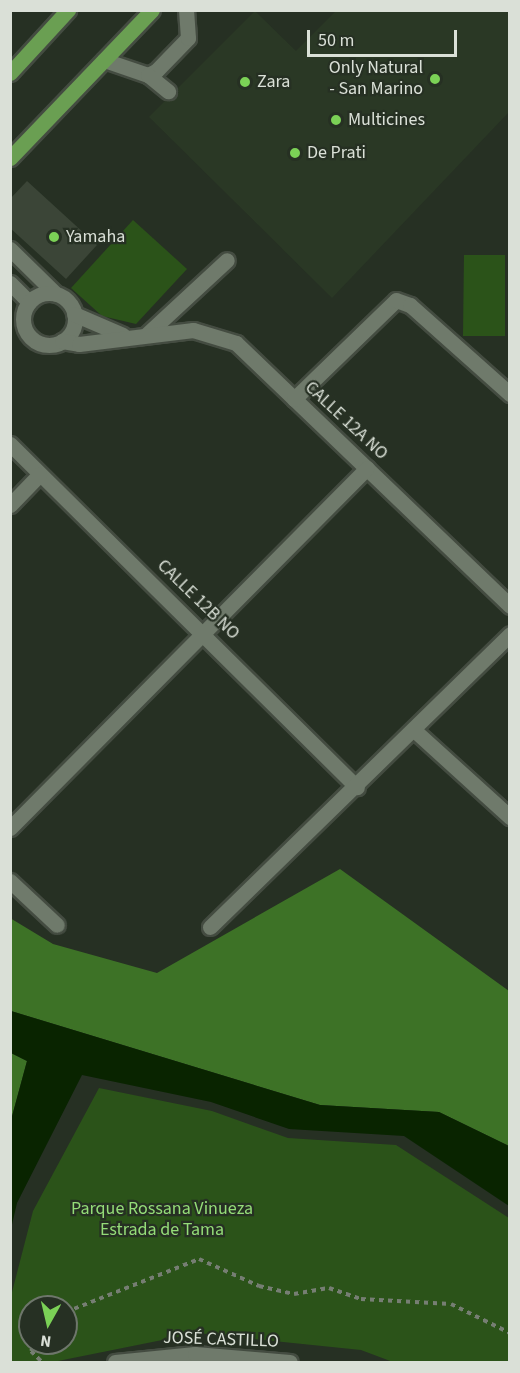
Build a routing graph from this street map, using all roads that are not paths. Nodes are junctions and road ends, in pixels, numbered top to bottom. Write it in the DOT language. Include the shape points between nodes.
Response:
graph roads {
  1 [pos="68,10"];
  2 [pos="152,10"];
  3 [pos="186,10"];
  4 [pos="104,60"];
  5 [pos="10,73"];
  6 [pos="148,75"];
  7 [pos="168,91"];
  8 [pos="10,159"];
  9 [pos="10,249"];
  10 [pos="227,260"];
  11 [pos="10,283"];
  12 [pos="56,294"];
  13 [pos="29,302"];
  14 [pos="74,314"];
  15 [pos="17,325"];
  16 [pos="126,336"];
  17 [pos="146,336"];
  18 [pos="62,341"];
  19 [pos="510,394"];
  20 [pos="294,399"];
  21 [pos="10,444"];
  22 [pos="367,468"];
  23 [pos="39,475"];
  24 [pos="10,505"];
  25 [pos="510,606"];
  26 [pos="203,631"];
  27 [pos="510,634"];
  28 [pos="414,730"];
  29 [pos="357,787"];
  30 [pos="510,817"];
  31 [pos="10,828"];
  32 [pos="10,881"];
  33 [pos="57,925"];
  34 [pos="210,927"];
  35 [pos="116,1362"];
  36 [pos="290,1362"];
  1 -- 5 [label="main road"];
  2 -- 4 [label="main road"];
  3 -- 6 [label="street" via="188,38"];
  4 -- 6 [label="street"];
  4 -- 8 [label="main road"];
  6 -- 7 [label="street"];
  9 -- 12 [label="street"];
  10 -- 17 [label="street"];
  11 -- 13 [label="street"];
  12 -- 13 [label="street" via="41,294"];
  12 -- 14 [label="street" via="68,301"];
  13 -- 15 [label="street"];
  14 -- 16 [label="street, CALLE 12A NO"];
  14 -- 18 [label="street" via="71,332"];
  15 -- 18 [label="street" via="36,341"];
  16 -- 17 [label="street, CALLE 12A NO"];
  16 -- 18 [label="street, CALLE 12A NO" via="79,344"];
  17 -- 20 [label="street, CALLE 12A NO" via="193,330 236,343"];
  19 -- 20 [label="street" via="410,305 396,300"];
  20 -- 22 [label="street, CALLE 12A NO"];
  21 -- 23 [label="street, CALLE 12B NO"];
  22 -- 25 [label="street, CALLE 12A NO"];
  22 -- 26 [label="street"];
  23 -- 24 [label="street"];
  23 -- 26 [label="street, CALLE 12B NO"];
  26 -- 29 [label="street, CALLE 12B NO"];
  26 -- 31 [label="street"];
  27 -- 28 [label="street"];
  28 -- 29 [label="street"];
  28 -- 30 [label="street"];
  29 -- 34 [label="street"];
  32 -- 33 [label="street"];
  35 -- 36 [label="street, JOSÉ CASTILLO" via="195,1354"];
}
